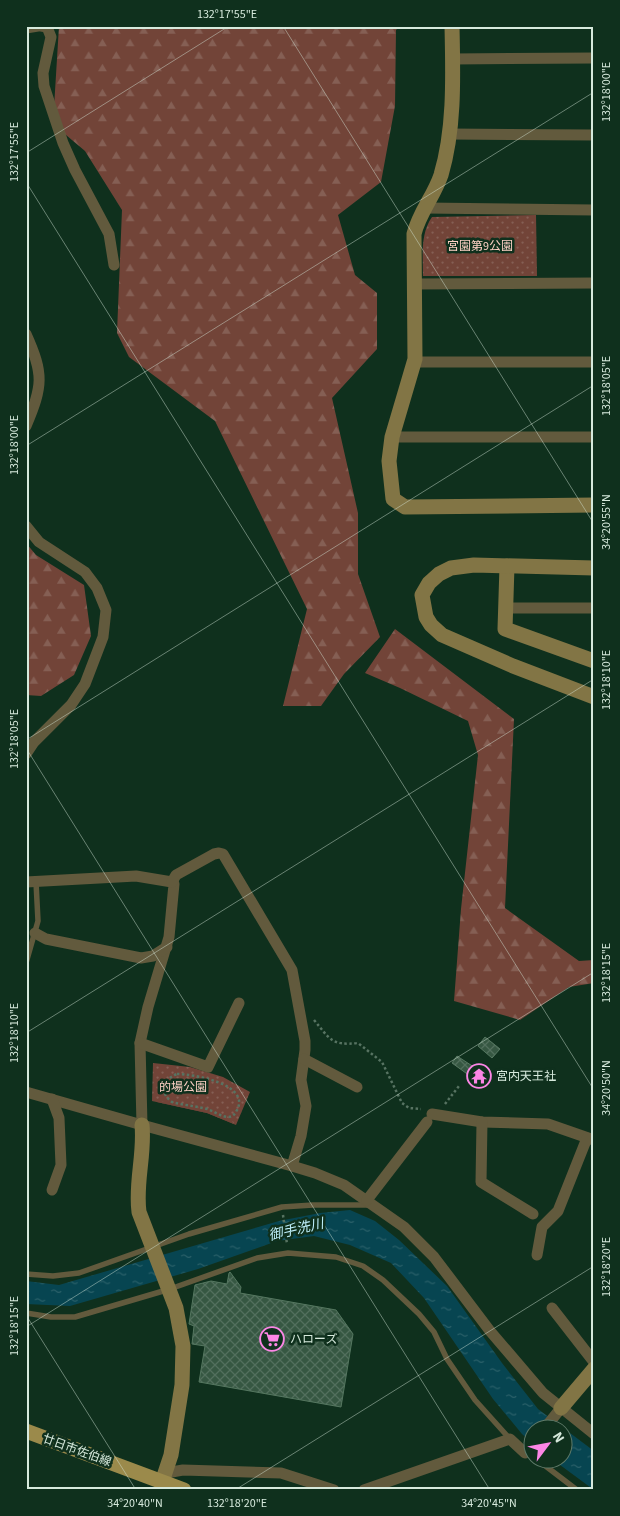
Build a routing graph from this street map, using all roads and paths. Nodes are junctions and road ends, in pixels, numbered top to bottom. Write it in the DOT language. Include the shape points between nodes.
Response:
graph roads {
  1 [pos="39,26"];
  2 [pos="452,26"];
  3 [pos="26,28"];
  4 [pos="594,58"];
  5 [pos="452,59"];
  6 [pos="449,134"];
  7 [pos="594,135"];
  8 [pos="425,208"];
  9 [pos="594,210"];
  10 [pos="114,265"];
  11 [pos="594,283"];
  12 [pos="414,284"];
  13 [pos="26,334"];
  14 [pos="414,362"];
  15 [pos="594,362"];
  16 [pos="26,426"];
  17 [pos="594,436"];
  18 [pos="392,437"];
  19 [pos="594,506"];
  20 [pos="26,526"];
  21 [pos="507,566"];
  22 [pos="594,568"];
  23 [pos="506,608"];
  24 [pos="594,608"];
  25 [pos="594,661"];
  26 [pos="594,697"];
  27 [pos="26,754"];
  28 [pos="31,882"];
  29 [pos="172,882"];
  30 [pos="35,933"];
  31 [pos="167,947"];
  32 [pos="26,963"];
  33 [pos="238,1003"];
  34 [pos="300,1016"];
  35 [pos="140,1043"];
  36 [pos="304,1059"];
  37 [pos="459,1086"];
  38 [pos="357,1087"];
  39 [pos="26,1092"];
  40 [pos="52,1099"];
  41 [pos="448,1100"];
  42 [pos="177,1104"];
  43 [pos="430,1118"];
  44 [pos="482,1122"];
  45 [pos="142,1125"];
  46 [pos="590,1139"];
  47 [pos="292,1166"];
  48 [pos="52,1190"];
  49 [pos="371,1203"];
  50 [pos="282,1207"];
  51 [pos="534,1214"];
  52 [pos="153,1248"];
  53 [pos="288,1253"];
  54 [pos="536,1255"];
  55 [pos="26,1274"];
  56 [pos="169,1286"];
  57 [pos="552,1308"];
  58 [pos="26,1313"];
  59 [pos="594,1362"];
  60 [pos="594,1369"];
  61 [pos="558,1412"];
  62 [pos="553,1418"];
  63 [pos="26,1431"];
  64 [pos="594,1434"];
  65 [pos="510,1438"];
  66 [pos="522,1447"];
  67 [pos="549,1468"];
  68 [pos="164,1477"];
  69 [pos="184,1490"];
  70 [pos="334,1490"];
  71 [pos="364,1490"];
  72 [pos="577,1490"];
  1 -- 3 [label="street"];
  1 -- 10 [label="street" via="47,27 51,37 43,73 44,86 63,143 109,234"];
  2 -- 5 [label="street"];
  4 -- 5 [label="street"];
  5 -- 6 [label="street"];
  6 -- 7 [label="street"];
  6 -- 8 [label="street" via="440,177"];
  8 -- 9 [label="street"];
  8 -- 12 [label="street" via="414,234"];
  11 -- 12 [label="street"];
  12 -- 14 [label="street"];
  13 -- 16 [label="street" via="36,355 41,379 36,404"];
  14 -- 15 [label="street"];
  14 -- 18 [label="street"];
  17 -- 18 [label="street"];
  18 -- 19 [label="street" via="389,461 393,499 405,507"];
  20 -- 27 [label="street" via="39,542 85,572 97,588 106,610 103,637 85,684"];
  21 -- 22 [label="street"];
  21 -- 23 [label="street"];
  21 -- 26 [label="street" via="474,565 451,568 438,574 422,595 431,625 452,640"];
  23 -- 24 [label="street"];
  23 -- 25 [label="street" via="505,629"];
  28 -- 29 [label="street" via="136,876"];
  28 -- 30 [label="lane" via="38,920"];
  29 -- 31 [label="street"];
  29 -- 34 [label="street" via="176,875 214,854 227,857 292,970"];
  30 -- 31 [label="street" via="46,939 141,958 153,956"];
  30 -- 32 [label="lane"];
  31 -- 35 [label="street"];
  33 -- 35 [label="street" via="208,1067"];
  34 -- 36 [label="street" via="305,1041"];
  34 -- 43 [label="path" via="311,1016 336,1043 358,1043 376,1055 386,1068 402,1103 409,1108 424,1110"];
  35 -- 45 [label="street"];
  36 -- 38 [label="street"];
  36 -- 47 [label="street" via="301,1080 306,1106"];
  37 -- 41 [label="path"];
  39 -- 40 [label="street"];
  40 -- 45 [label="street"];
  40 -- 48 [label="street" via="59,1118 61,1164"];
  42 -- 42 [label="path" via="208,1109 227,1117 233,1116 240,1104 235,1092 220,1083 188,1074 174,1075 164,1085 167,1098"];
  43 -- 44 [label="street"];
  43 -- 49 [label="street"];
  44 -- 46 [label="street" via="548,1124"];
  44 -- 51 [label="street" via="481,1182"];
  45 -- 47 [label="street"];
  45 -- 52 [label="street" via="138,1204"];
  46 -- 54 [label="street" via="558,1211 542,1227"];
  47 -- 49 [label="street" via="344,1185"];
  49 -- 50 [label="lane"];
  49 -- 61 [label="street" via="404,1227 434,1258"];
  50 -- 52 [label="lane"];
  50 -- 53 [label="path"];
  52 -- 55 [label="lane" via="79,1273"];
  52 -- 56 [label="street"];
  53 -- 56 [label="lane" via="257,1258"];
  53 -- 65 [label="lane" via="336,1258 363,1266 383,1280 434,1332 447,1359 475,1400"];
  56 -- 58 [label="lane" via="75,1316"];
  56 -- 68 [label="street" via="181,1326 183,1365 171,1455"];
  57 -- 59 [label="street"];
  60 -- 61 [label="street"];
  61 -- 62 [label="street"];
  61 -- 64 [label="street"];
  63 -- 68 [label="main road, 廿日市佐伯線"];
  65 -- 66 [label="street"];
  65 -- 71 [label="street"];
  67 -- 72 [label="lane"];
  68 -- 69 [label="main road, 廿日市佐伯線"];
  68 -- 70 [label="street" via="174,1471 191,1470 281,1473"];
}
